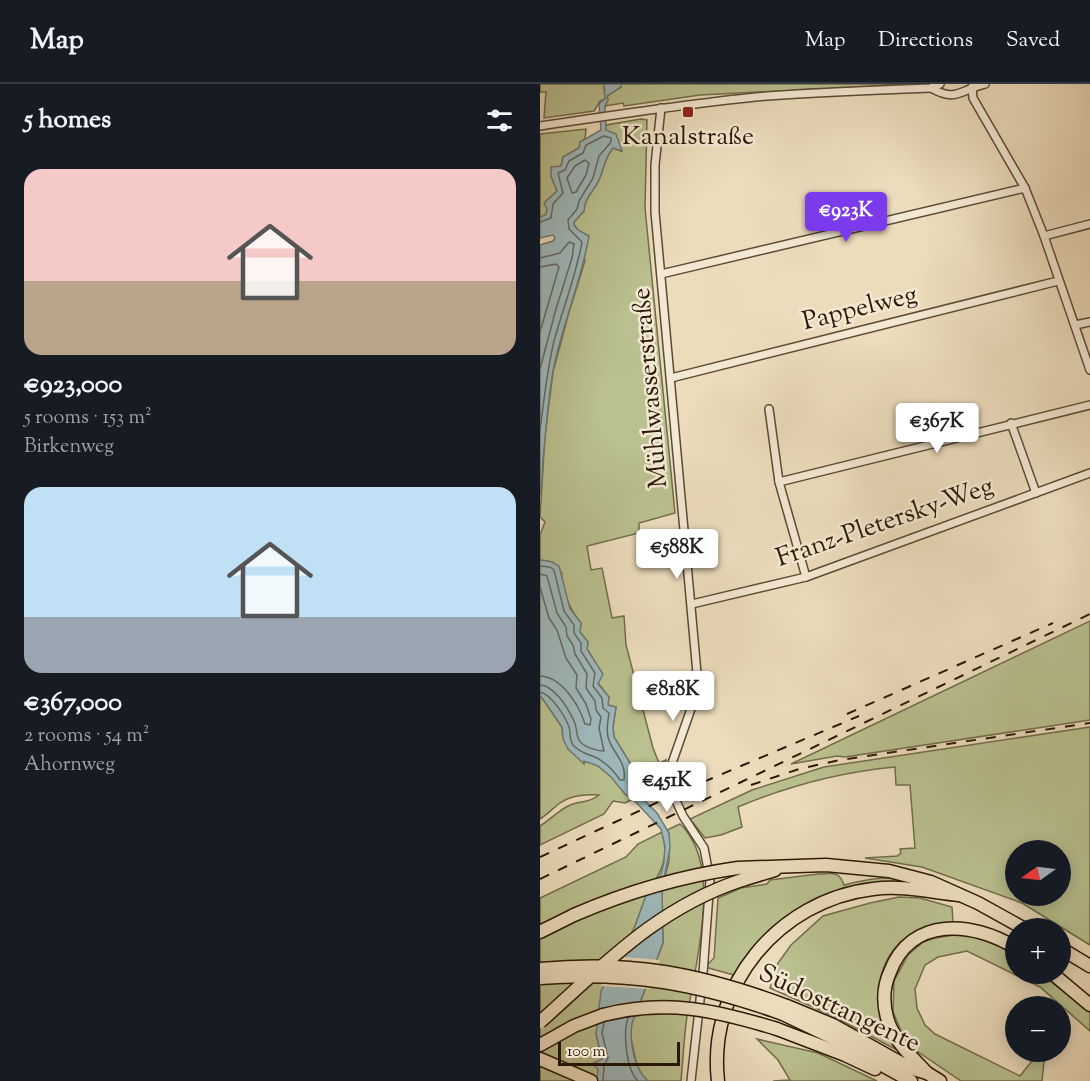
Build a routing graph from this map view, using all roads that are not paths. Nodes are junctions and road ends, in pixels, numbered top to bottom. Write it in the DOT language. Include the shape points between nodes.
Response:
graph roads {
  1 [pos="940,84"];
  2 [pos="985,84"];
  3 [pos="968,85"];
  4 [pos="931,88"];
  5 [pos="661,108"];
  6 [pos="540,126"];
  7 [pos="1024,188"];
  8 [pos="1090,224"];
  9 [pos="1044,236"];
  10 [pos="661,274"];
  11 [pos="1058,280"];
  12 [pos="1090,321"];
  13 [pos="1075,325"];
  14 [pos="1090,370"];
  15 [pos="671,378"];
  16 [pos="1090,405"];
  17 [pos="770,409"];
  18 [pos="1011,423"];
  19 [pos="1090,473"];
  20 [pos="779,482"];
  21 [pos="1036,493"];
  22 [pos="806,577"];
  23 [pos="692,604"];
  24 [pos="740,874"];
  25 [pos="959,895"];
  26 [pos="1005,919"];
  27 [pos="540,932"];
  28 [pos="1005,943"];
  29 [pos="1071,955"];
  30 [pos="1090,966"];
  31 [pos="540,969"];
  32 [pos="540,978"];
  33 [pos="1065,984"];
  34 [pos="1090,1005"];
  35 [pos="785,1010"];
  36 [pos="540,1022"];
  37 [pos="540,1045"];
  38 [pos="540,1059"];
  39 [pos="927,1073"];
  40 [pos="908,1079"];
  41 [pos="591,1081"];
  42 [pos="691,1081"];
  43 [pos="718,1081"];
  44 [pos="940,1081"];
  1 -- 4 [label="street"];
  2 -- 3 [label="street"];
  3 -- 4 [label="street" via="962,94 942,94"];
  3 -- 7 [label="street"];
  4 -- 5 [label="street" via="836,91"];
  5 -- 6 [label="street"];
  5 -- 10 [label="street, Mühlwasserstraße" via="655,165"];
  7 -- 9 [label="street"];
  7 -- 10 [label="street"];
  8 -- 9 [label="street"];
  9 -- 11 [label="street"];
  10 -- 15 [label="street, Mühlwasserstraße"];
  11 -- 13 [label="street"];
  11 -- 15 [label="street, Pappelweg"];
  12 -- 13 [label="street"];
  13 -- 14 [label="street"];
  15 -- 23 [label="street, Mühlwasserstraße"];
  16 -- 18 [label="street"];
  17 -- 20 [label="street"];
  18 -- 20 [label="street"];
  18 -- 21 [label="street"];
  19 -- 21 [label="street, Franz-Pletersky-Weg"];
  20 -- 22 [label="street"];
  21 -- 22 [label="street, Franz-Pletersky-Weg"];
  22 -- 23 [label="street, Franz-Pletersky-Weg"];
  23 -- 42 [label="street, Mühlwasserstraße" via="698,684 671,766 670,784 679,810 704,848 710,880"];
  24 -- 25 [label="highway" via="790,866 838,865 922,879"];
  24 -- 27 [label="highway, bridge" via="693,875 660,884 606,901"];
  24 -- 36 [label="highway, bridge" via="645,929"];
  25 -- 26 [label="highway"];
  25 -- 43 [label="highway" via="905,888 865,890 832,898 790,920 758,950 732,991 717,1047"];
  28 -- 39 [label="highway" via="981,931 941,929 908,945 892,965 884,997 888,1020 898,1041"];
  29 -- 30 [label="highway"];
  31 -- 35 [label="highway, Südosttangente, bridge" via="599,965 673,972 743,989"];
  32 -- 35 [label="highway, Südosttangente, bridge" via="598,976 672,982"];
  33 -- 34 [label="highway"];
  35 -- 39 [label="highway, Südosttangente" via="833,1026 910,1068"];
  35 -- 40 [label="highway, Südosttangente"];
  37 -- 40 [label="highway, bridge" via="589,1020 619,1011 648,1007 702,1009 777,1029 886,1074"];
  38 -- 41 [label="highway"];
  39 -- 44 [label="highway, Südosttangente"];
}
